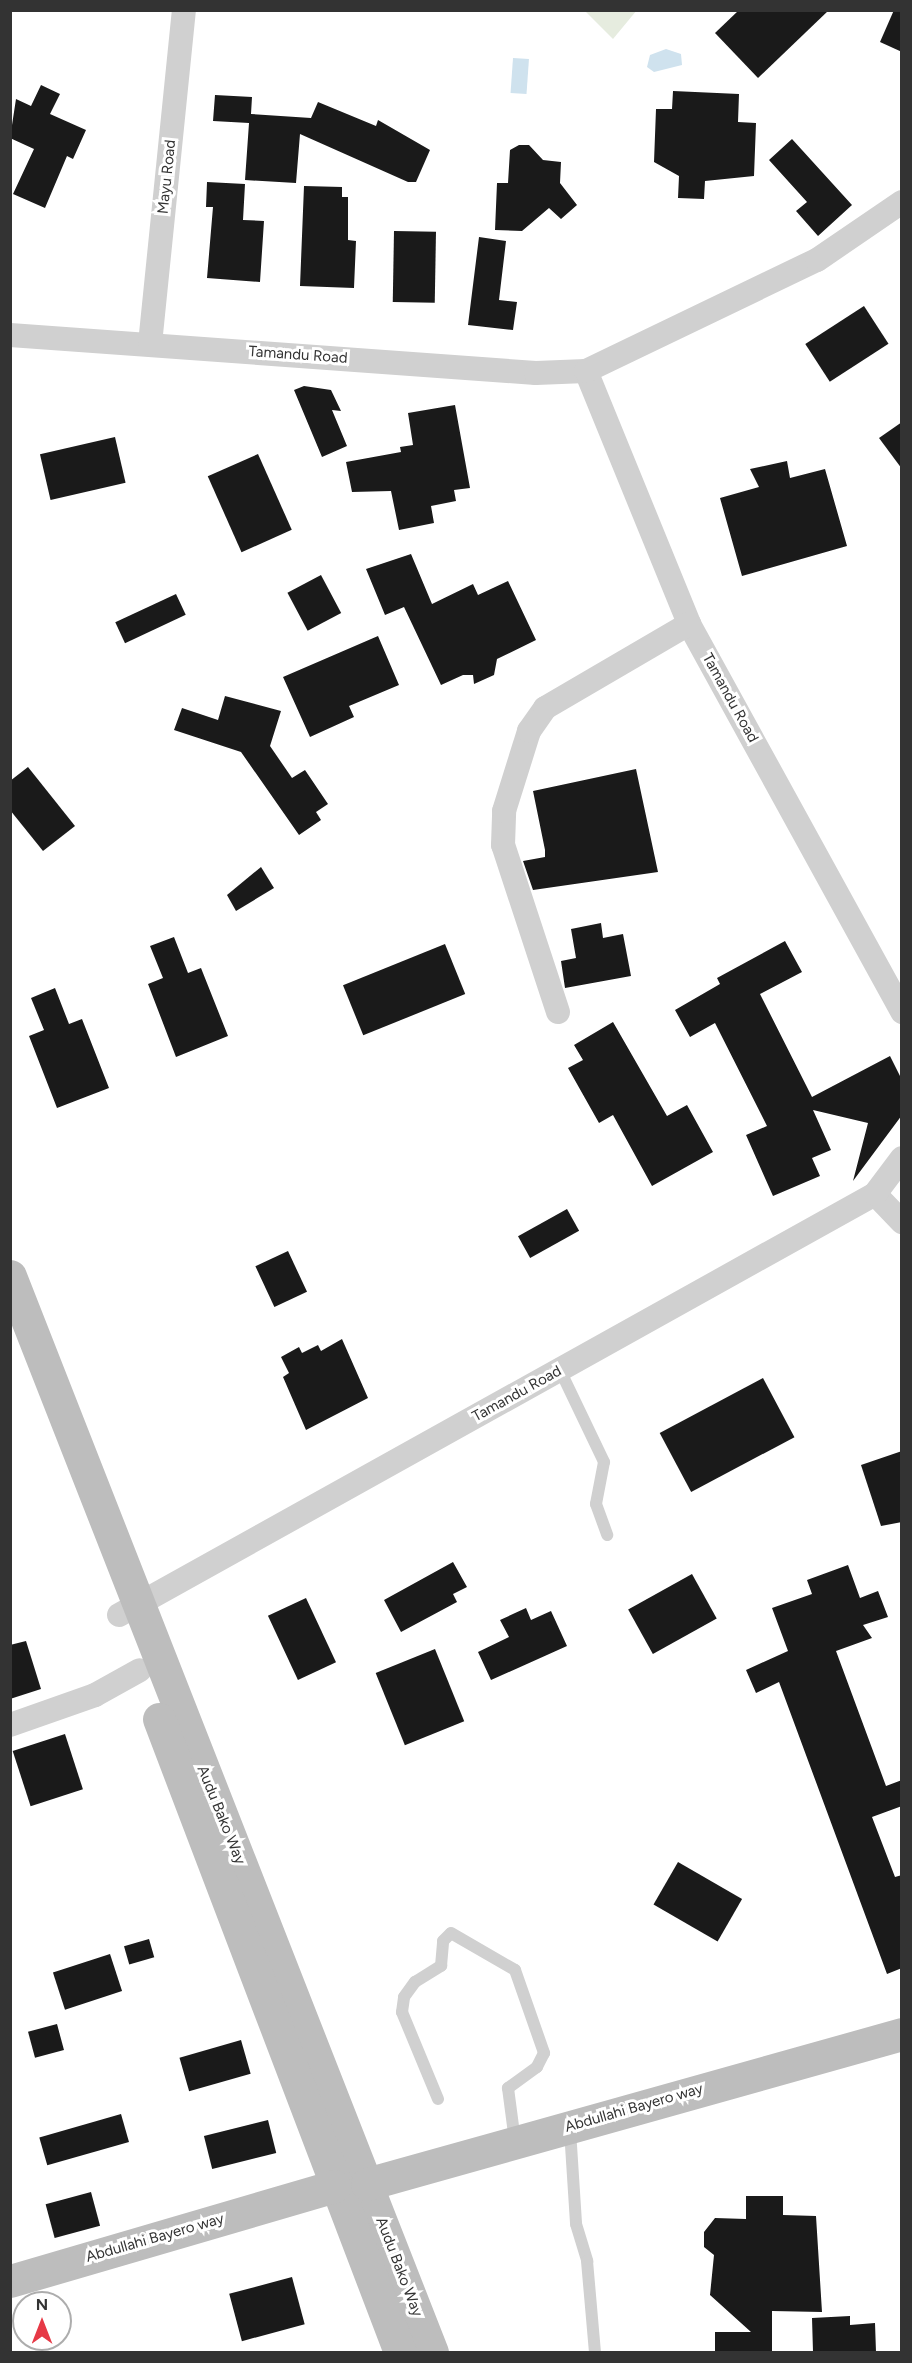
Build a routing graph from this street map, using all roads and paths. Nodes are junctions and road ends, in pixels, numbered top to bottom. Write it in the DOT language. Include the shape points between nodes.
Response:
graph roads {
  1 [pos="184,10"];
  2 [pos="902,202"];
  3 [pos="10,336"];
  4 [pos="150,344"];
  5 [pos="586,371"];
  6 [pos="689,624"];
  7 [pos="558,1012"];
  8 [pos="902,1012"];
  9 [pos="902,1158"];
  10 [pos="874,1194"];
  11 [pos="902,1222"];
  12 [pos="10,1276"];
  13 [pos="10,1337"];
  14 [pos="560,1370"];
  15 [pos="607,1535"];
  16 [pos="129,1610"];
  17 [pos="141,1670"];
  18 [pos="10,1725"];
  19 [pos="902,2034"];
  20 [pos="438,2099"];
  21 [pos="570,2126"];
  22 [pos="515,2142"];
  23 [pos="367,2184"];
  24 [pos="334,2186"];
  25 [pos="10,2281"];
  26 [pos="400,2352"];
  27 [pos="432,2352"];
  28 [pos="595,2352"];
  1 -- 4 [label="street, Mayu Road"];
  2 -- 5 [label="street, Tamandu Road" via="817,260"];
  3 -- 4 [label="street, Tamandu Road"];
  4 -- 5 [label="street, Tamandu Road" via="536,373"];
  5 -- 6 [label="street, Tamandu Road"];
  6 -- 7 [label="street" via="545,708 529,730 504,811 503,844"];
  6 -- 8 [label="street, Tamandu Road"];
  9 -- 10 [label="street, Tamandu Road"];
  10 -- 11 [label="street"];
  10 -- 14 [label="street, Tamandu Road"];
  12 -- 16 [label="main road, Audu Bako Way"];
  13 -- 16 [label="main road, Audu Bako Way"];
  14 -- 15 [label="lane" via="604,1462 596,1504"];
  14 -- 16 [label="street, Tamandu Road"];
  16 -- 17 [label="main road, Audu Bako Way"];
  16 -- 23 [label="main road, Audu Bako Way"];
  17 -- 18 [label="street" via="95,1695"];
  17 -- 24 [label="main road, Audu Bako Way"];
  19 -- 21 [label="main road, Abdullahi Bayero way"];
  20 -- 22 [label="lane" via="402,2012 404,1996 415,1982 441,1965 443,1941 451,1933 515,1970 544,2053 537,2067 508,2088"];
  21 -- 22 [label="main road, Abdullahi Bayero way"];
  21 -- 28 [label="lane" via="576,2224 587,2261"];
  22 -- 23 [label="main road, Abdullahi Bayero way"];
  23 -- 27 [label="main road, Audu Bako Way"];
  24 -- 25 [label="main road, Abdullahi Bayero way"];
  24 -- 26 [label="main road, Audu Bako Way"];
}
